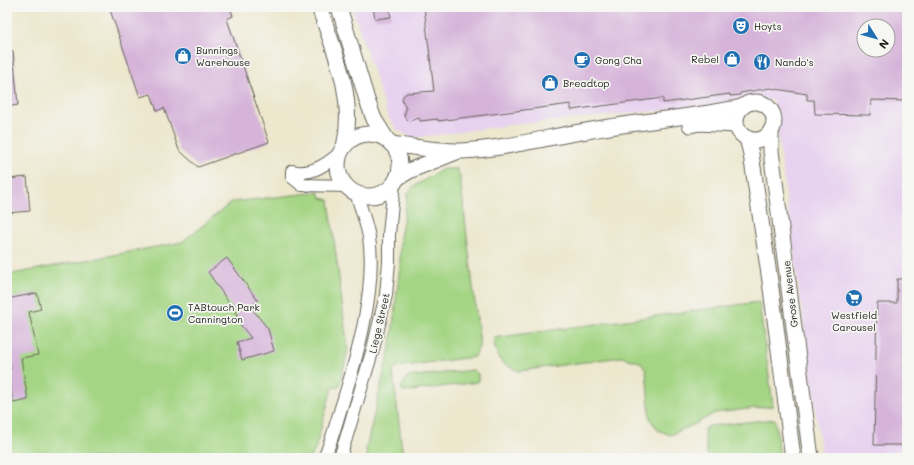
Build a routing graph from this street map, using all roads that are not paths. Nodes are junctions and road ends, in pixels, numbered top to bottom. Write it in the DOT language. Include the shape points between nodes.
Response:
graph roads {
  1 [pos="319,7"];
  2 [pos="339,7"];
  3 [pos="742,107"];
  4 [pos="736,126"];
  5 [pos="771,130"];
  6 [pos="747,138"];
  7 [pos="389,142"];
  8 [pos="527,143"];
  9 [pos="343,150"];
  10 [pos="460,151"];
  11 [pos="395,180"];
  12 [pos="351,190"];
  13 [pos="811,457"];
  14 [pos="324,458"];
  15 [pos="340,458"];
  16 [pos="793,458"];
  1 -- 9 [label="street" via="342,73 348,104 348,128"];
  2 -- 7 [label="street" via="374,119"];
  3 -- 4 [label="street" via="738,112"];
  3 -- 5 [label="street" via="755,101 768,107 773,113 774,120"];
  3 -- 8 [label="street"];
  4 -- 6 [label="street"];
  4 -- 8 [label="street" via="699,124 539,146"];
  5 -- 6 [label="street" via="760,139"];
  5 -- 13 [label="street, Grose Avenue" via="771,152"];
  6 -- 16 [label="street, Grose Avenue" via="752,154"];
  7 -- 9 [label="street" via="376,135 364,135 353,139"];
  7 -- 10 [label="street"];
  7 -- 11 [label="street" via="399,160 400,168"];
  8 -- 10 [label="street"];
  9 -- 12 [label="street" via="339,170"];
  9 -- 12 [label="street" via="331,161 311,171 292,171 292,176 302,186"];
  10 -- 11 [label="street" via="411,170"];
  11 -- 12 [label="street" via="385,191 374,196"];
  11 -- 15 [label="street, Liege Street" via="386,295 373,350"];
  12 -- 14 [label="street, Liege Street" via="369,238 367,305 350,379"];
  13 -- 16 [label="street"];
}
